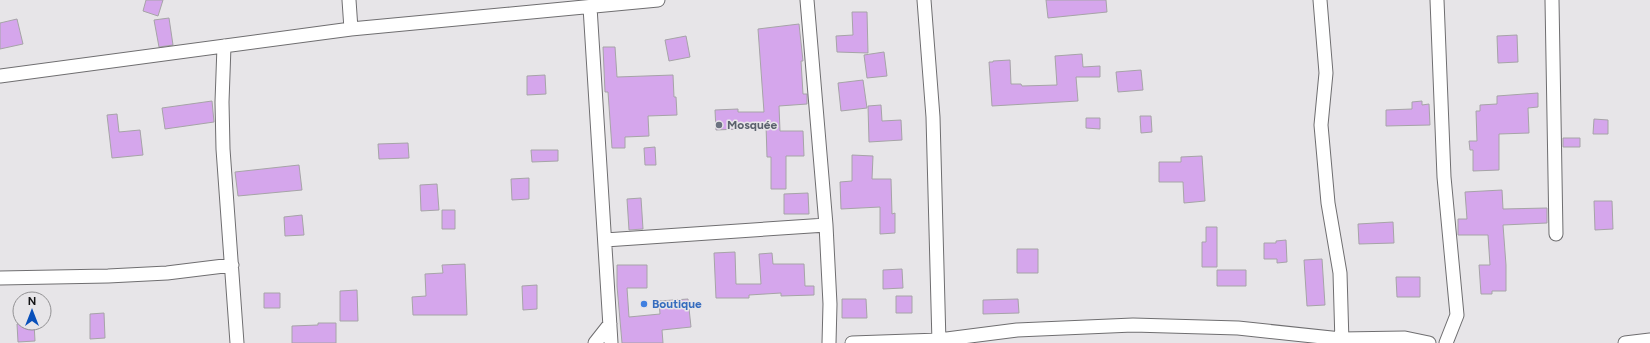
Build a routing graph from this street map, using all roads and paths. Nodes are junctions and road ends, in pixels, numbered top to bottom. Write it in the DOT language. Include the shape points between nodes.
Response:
graph roads {
  1 [pos="349,0"];
  2 [pos="658,0"];
  3 [pos="808,0"];
  4 [pos="924,0"];
  5 [pos="1320,0"];
  6 [pos="1437,0"];
  7 [pos="1552,0"];
  8 [pos="590,7"];
  9 [pos="351,29"];
  10 [pos="224,46"];
  11 [pos="0,76"];
  12 [pos="826,225"];
  13 [pos="1556,234"];
  14 [pos="605,240"];
  15 [pos="232,265"];
  16 [pos="0,278"];
  17 [pos="610,324"];
  18 [pos="1650,340"];
  19 [pos="939,341"];
  20 [pos="1341,341"];
  21 [pos="237,343"];
  22 [pos="594,343"];
  23 [pos="611,343"];
  24 [pos="829,343"];
  25 [pos="852,343"];
  26 [pos="1430,343"];
  27 [pos="1446,343"];
  28 [pos="1625,343"];
  1 -- 9 [label="street"];
  2 -- 8 [label="street"];
  3 -- 12 [label="street"];
  4 -- 19 [label="street" via="933,117"];
  5 -- 20 [label="street" via="1326,73 1321,125 1328,203 1340,274"];
  6 -- 27 [label="street" via="1444,177 1457,315"];
  7 -- 13 [label="street"];
  8 -- 9 [label="street"];
  8 -- 14 [label="street"];
  9 -- 10 [label="street"];
  10 -- 11 [label="street"];
  10 -- 15 [label="street" via="223,148"];
  12 -- 14 [label="street"];
  12 -- 24 [label="street"];
  14 -- 17 [label="street"];
  15 -- 16 [label="street" via="167,273"];
  15 -- 21 [label="street"];
  17 -- 22 [label="street"];
  17 -- 23 [label="street"];
  18 -- 28 [label="street"];
  19 -- 20 [label="street" via="1017,330 1133,325 1238,328"];
  19 -- 25 [label="street"];
  20 -- 26 [label="street" via="1405,338"];
}
